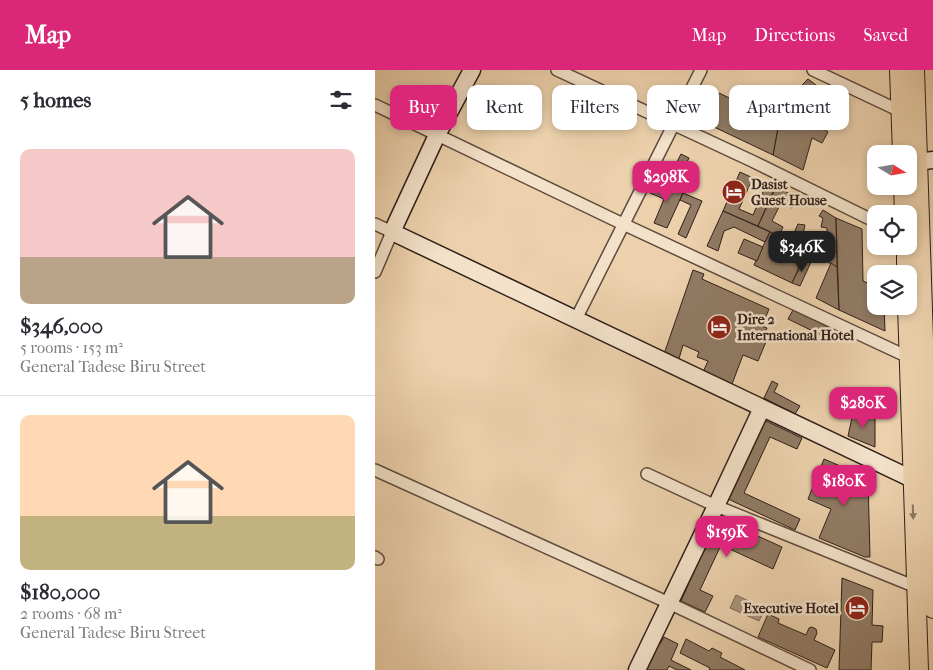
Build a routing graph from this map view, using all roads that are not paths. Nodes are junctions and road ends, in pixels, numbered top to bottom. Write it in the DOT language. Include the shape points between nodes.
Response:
graph roads {
  1 [pos="472,70"];
  2 [pos="557,70"];
  3 [pos="701,70"];
  4 [pos="813,70"];
  5 [pos="899,70"];
  6 [pos="915,70"];
  7 [pos="693,85"];
  8 [pos="375,105"];
  9 [pos="908,110"];
  10 [pos="647,113"];
  11 [pos="670,130"];
  12 [pos="684,130"];
  13 [pos="437,135"];
  14 [pos="903,145"];
  15 [pos="920,162"];
  16 [pos="867,218"];
  17 [pos="375,224"];
  18 [pos="623,224"];
  19 [pos="392,232"];
  20 [pos="375,272"];
  21 [pos="907,315"];
  22 [pos="576,319"];
  23 [pos="908,357"];
  24 [pos="930,396"];
  25 [pos="762,408"];
  26 [pos="375,470"];
  27 [pos="647,474"];
  28 [pos="912,479"];
  29 [pos="929,485"];
  30 [pos="717,506"];
  31 [pos="931,509"];
  32 [pos="916,586"];
  33 [pos="669,603"];
  34 [pos="933,609"];
  35 [pos="637,670"];
  36 [pos="810,670"];
  37 [pos="919,670"];
  1 -- 13 [label="street"];
  2 -- 10 [label="street"];
  3 -- 7 [label="street"];
  4 -- 9 [label="street"];
  5 -- 9 [label="main road"];
  6 -- 9 [label="main road"];
  8 -- 13 [label="street"];
  9 -- 14 [label="main road"];
  9 -- 15 [label="main road"];
  11 -- 18 [label="street"];
  12 -- 16 [label="street"];
  13 -- 18 [label="street"];
  13 -- 19 [label="street"];
  15 -- 24 [label="main road"];
  17 -- 19 [label="street"];
  18 -- 22 [label="street"];
  18 -- 23 [label="street"];
  19 -- 20 [label="street"];
  19 -- 22 [label="street"];
  21 -- 23 [label="main road"];
  22 -- 25 [label="street"];
  23 -- 28 [label="main road"];
  24 -- 29 [label="main road"];
  25 -- 28 [label="street"];
  25 -- 30 [label="street"];
  26 -- 33 [label="street"];
  27 -- 30 [label="street"];
  28 -- 29 [label="street"];
  28 -- 32 [label="main road, one-way"];
  29 -- 31 [label="main road"];
  30 -- 32 [label="street"];
  30 -- 33 [label="street"];
  31 -- 34 [label="main road"];
  32 -- 37 [label="main road"];
  33 -- 35 [label="street"];
  33 -- 36 [label="street"];
}
